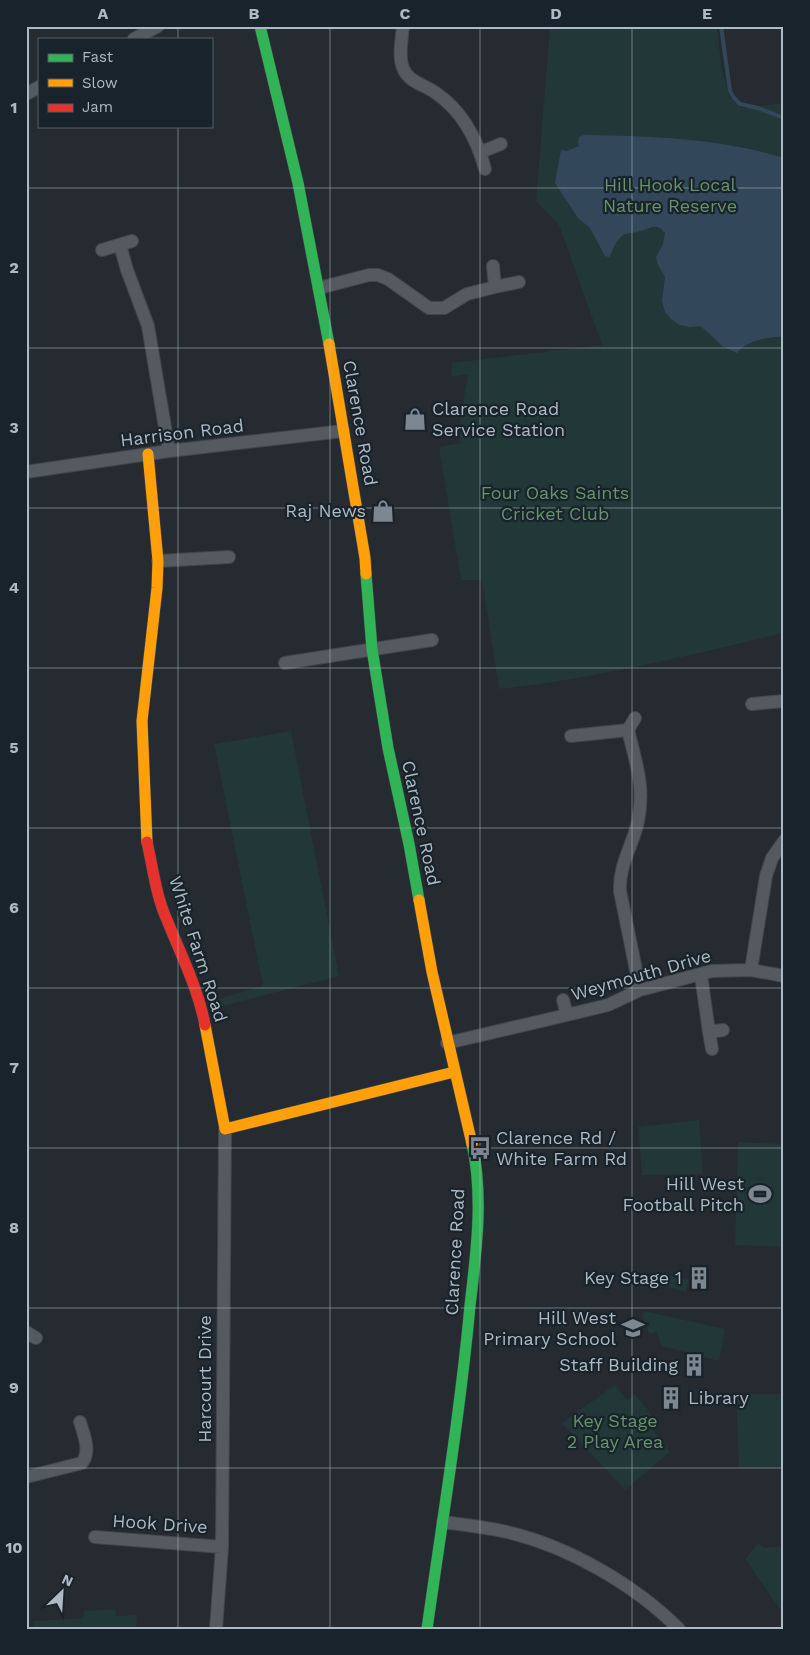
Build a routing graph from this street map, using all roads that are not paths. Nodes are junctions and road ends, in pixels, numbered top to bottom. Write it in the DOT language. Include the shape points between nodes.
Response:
graph roads {
  1 [pos="158,26"];
  2 [pos="260,26"];
  3 [pos="404,26"];
  4 [pos="136,38"];
  5 [pos="38,88"];
  6 [pos="26,94"];
  7 [pos="501,144"];
  8 [pos="480,152"];
  9 [pos="484,169"];
  10 [pos="102,250"];
  11 [pos="493,266"];
  12 [pos="519,282"];
  13 [pos="495,287"];
  14 [pos="319,288"];
  15 [pos="343,431"];
  16 [pos="169,451"];
  17 [pos="148,454"];
  18 [pos="26,472"];
  19 [pos="229,557"];
  20 [pos="158,561"];
  21 [pos="432,640"];
  22 [pos="372,649"];
  23 [pos="284,663"];
  24 [pos="784,701"];
  25 [pos="752,704"];
  26 [pos="635,718"];
  27 [pos="628,730"];
  28 [pos="572,736"];
  29 [pos="784,841"];
  30 [pos="751,970"];
  31 [pos="701,975"];
  32 [pos="784,976"];
  33 [pos="640,990"];
  34 [pos="563,1000"];
  35 [pos="566,1015"];
  36 [pos="723,1030"];
  37 [pos="710,1032"];
  38 [pos="447,1043"];
  39 [pos="712,1049"];
  40 [pos="454,1072"];
  41 [pos="225,1129"];
  42 [pos="80,1422"];
  43 [pos="26,1477"];
  44 [pos="443,1522"];
  45 [pos="95,1537"];
  46 [pos="222,1547"];
  47 [pos="216,1629"];
  48 [pos="427,1629"];
  49 [pos="679,1629"];
  1 -- 4 [label="street"];
  2 -- 14 [label="street, Clarence Road" via="298,183"];
  3 -- 8 [label="street" via="400,59 403,70 410,78 437,93 457,112"];
  5 -- 6 [label="street"];
  7 -- 8 [label="street"];
  8 -- 9 [label="street"];
  10 -- 16 [label="street" via="126,243 127,270 148,326"];
  11 -- 13 [label="street"];
  12 -- 13 [label="street"];
  13 -- 14 [label="street" via="467,294 444,308 429,308 378,275"];
  14 -- 15 [label="street, Clarence Road"];
  15 -- 16 [label="street, Harrison Road"];
  15 -- 22 [label="street, Clarence Road" via="365,558"];
  16 -- 17 [label="street, Harrison Road"];
  17 -- 18 [label="street, Harrison Road"];
  17 -- 20 [label="street, White Farm Road"];
  19 -- 20 [label="street"];
  20 -- 41 [label="street, White Farm Road" via="142,721 147,840 166,919 202,1008"];
  21 -- 22 [label="street"];
  22 -- 23 [label="street"];
  22 -- 38 [label="street, Clarence Road" via="391,766"];
  24 -- 25 [label="street"];
  26 -- 27 [label="street"];
  27 -- 28 [label="street"];
  27 -- 33 [label="street" via="641,779 640,800 638,822 622,865 620,891"];
  29 -- 30 [label="street" via="772,858 766,876"];
  30 -- 31 [label="street, Weymouth Drive" via="712,971"];
  30 -- 32 [label="street, Weymouth Drive"];
  31 -- 33 [label="street, Weymouth Drive"];
  31 -- 37 [label="street"];
  33 -- 35 [label="street, Weymouth Drive" via="608,1005"];
  34 -- 35 [label="street, Weymouth Drive"];
  35 -- 38 [label="street, Weymouth Drive"];
  36 -- 37 [label="street"];
  37 -- 39 [label="street"];
  38 -- 40 [label="street, Clarence Road"];
  40 -- 41 [label="street"];
  40 -- 44 [label="street, Clarence Road" via="473,1150 478,1199 464,1372"];
  41 -- 46 [label="street, Harcourt Drive"];
  42 -- 43 [label="street" via="88,1451 82,1463"];
  44 -- 48 [label="street, Clarence Road"];
  44 -- 49 [label="street" via="508,1532 575,1557 647,1601"];
  45 -- 46 [label="street, Hook Drive"];
  46 -- 47 [label="street, Harcourt Drive"];
}
